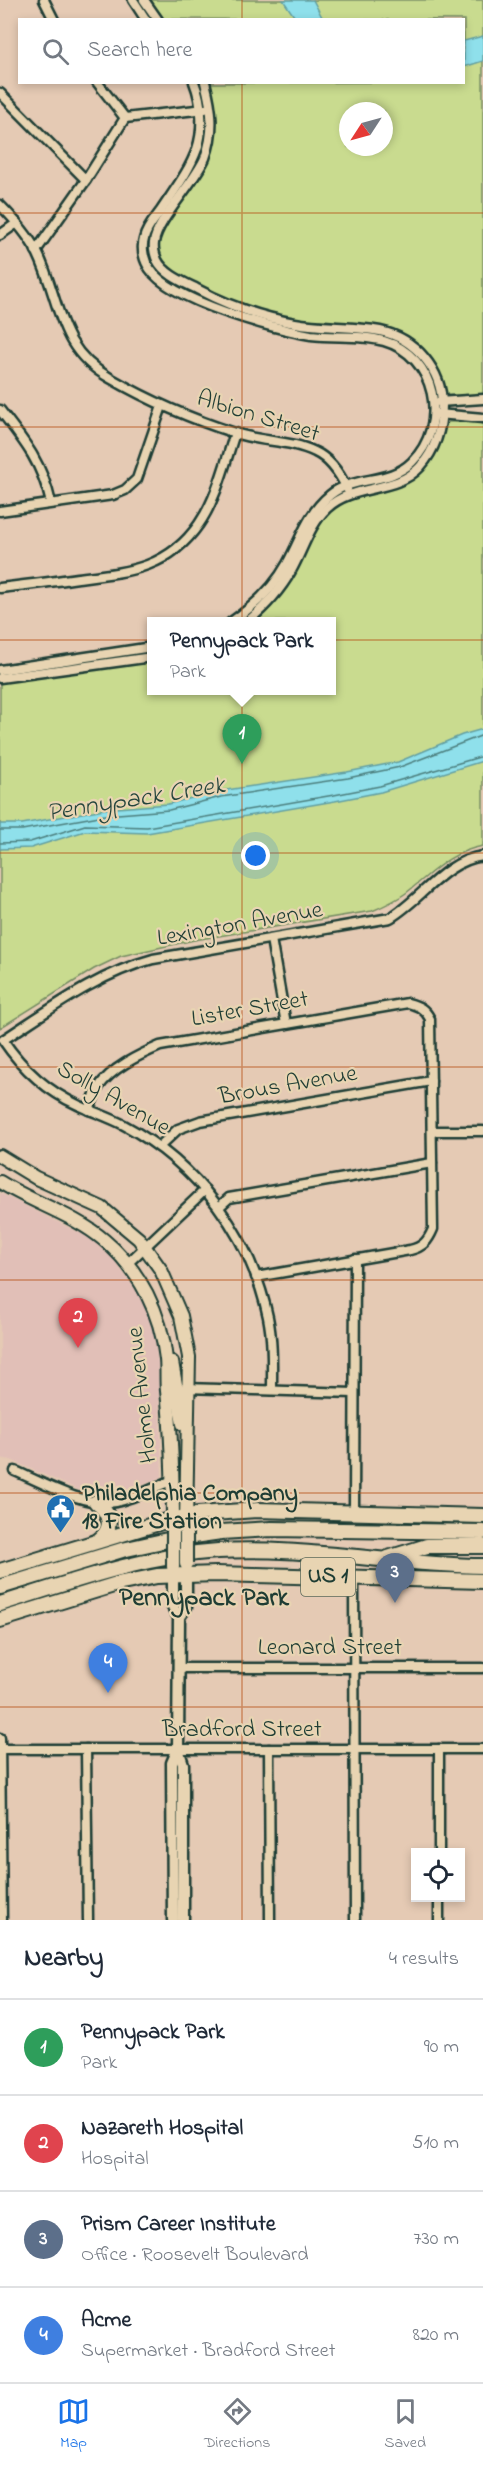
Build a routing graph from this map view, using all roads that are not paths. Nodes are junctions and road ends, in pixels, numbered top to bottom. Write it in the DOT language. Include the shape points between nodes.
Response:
graph roads {
  1 [pos="44,0"];
  2 [pos="133,0"];
  3 [pos="144,0"];
  4 [pos="53,18"];
  5 [pos="145,18"];
  6 [pos="157,18"];
  7 [pos="99,84"];
  8 [pos="195,84"];
  9 [pos="206,84"];
  10 [pos="0,93"];
  11 [pos="212,108"];
  12 [pos="200,109"];
  13 [pos="125,118"];
  14 [pos="86,180"];
  15 [pos="0,205"];
  16 [pos="16,223"];
  17 [pos="0,235"];
  18 [pos="36,251"];
  19 [pos="164,269"];
  20 [pos="156,277"];
  21 [pos="312,331"];
  22 [pos="483,399"];
  23 [pos="439,402"];
  24 [pos="162,406"];
  25 [pos="0,410"];
  26 [pos="438,414"];
  27 [pos="483,418"];
  28 [pos="235,434"];
  29 [pos="347,490"];
  30 [pos="51,504"];
  31 [pos="0,511"];
  32 [pos="0,588"];
  33 [pos="272,591"];
  34 [pos="237,617"];
  35 [pos="250,617"];
  36 [pos="147,650"];
  37 [pos="140,654"];
  38 [pos="147,656"];
  39 [pos="0,670"];
  40 [pos="0,678"];
  41 [pos="483,856"];
  42 [pos="271,939"];
  43 [pos="286,1024"];
  44 [pos="3,1040"];
  45 [pos="431,1081"];
  46 [pos="89,1110"];
  47 [pos="432,1131"];
  48 [pos="483,1131"];
  49 [pos="159,1148"];
  50 [pos="0,1156"];
  51 [pos="432,1163"];
  52 [pos="0,1182"];
  53 [pos="205,1190"];
  54 [pos="219,1207"];
  55 [pos="145,1246"];
  56 [pos="355,1259"];
  57 [pos="128,1263"];
  58 [pos="256,1277"];
  59 [pos="177,1388"];
  60 [pos="272,1390"];
  61 [pos="354,1392"];
  62 [pos="15,1471"];
  63 [pos="173,1480"];
  64 [pos="96,1502"];
  65 [pos="354,1513"];
  66 [pos="483,1516"];
  67 [pos="180,1523"];
  68 [pos="483,1532"];
  69 [pos="98,1541"];
  70 [pos="483,1546"];
  71 [pos="374,1560"];
  72 [pos="483,1566"];
  73 [pos="180,1570"];
  74 [pos="0,1571"];
  75 [pos="354,1578"];
  76 [pos="483,1581"];
  77 [pos="0,1587"];
  78 [pos="0,1604"];
  79 [pos="0,1620"];
  80 [pos="354,1667"];
  81 [pos="178,1668"];
  82 [pos="483,1668"];
  83 [pos="0,1738"];
  84 [pos="1,1749"];
  85 [pos="86,1749"];
  86 [pos="178,1749"];
  87 [pos="269,1749"];
  88 [pos="355,1749"];
  89 [pos="439,1749"];
  90 [pos="483,1749"];
  91 [pos="439,1848"];
  92 [pos="439,1902"];
  93 [pos="2,1920"];
  94 [pos="88,1920"];
  95 [pos="173,1920"];
  96 [pos="183,1920"];
  97 [pos="270,1920"];
  98 [pos="355,1920"];
  99 [pos="439,1920"];
  1 -- 4 [label="street"];
  2 -- 5 [label="street"];
  3 -- 6 [label="street"];
  7 -- 13 [label="street"];
  8 -- 12 [label="street"];
  9 -- 11 [label="street"];
  10 -- 14 [label="street"];
  11 -- 12 [label="street"];
  11 -- 19 [label="street" via="211,138 204,158 156,235 154,250"];
  12 -- 13 [label="street"];
  12 -- 20 [label="street" via="201,133 194,157 144,239 144,256"];
  13 -- 14 [label="street"];
  14 -- 18 [label="street"];
  15 -- 16 [label="street, Albion Street"];
  16 -- 17 [label="street"];
  16 -- 18 [label="street, Albion Street"];
  18 -- 24 [label="street, Albion Street" via="65,332 76,349 107,377"];
  19 -- 20 [label="street"];
  19 -- 21 [label="street" via="194,288 240,308"];
  20 -- 21 [label="street" via="229,314"];
  21 -- 23 [label="street" via="381,331 404,341 431,366 437,377"];
  22 -- 23 [label="street"];
  23 -- 26 [label="street"];
  24 -- 28 [label="street, Albion Street"];
  24 -- 30 [label="street" via="132,485 120,494"];
  25 -- 30 [label="street" via="31,449"];
  26 -- 27 [label="street"];
  26 -- 29 [label="street" via="424,448 404,469"];
  28 -- 29 [label="street, Albion Street" via="316,452 329,462"];
  28 -- 32 [label="street" via="209,507 176,550 127,572"];
  29 -- 33 [label="street" via="332,493 312,514"];
  30 -- 31 [label="street"];
  33 -- 34 [label="street"];
  33 -- 35 [label="street"];
  36 -- 37 [label="street"];
  37 -- 38 [label="street"];
  37 -- 39 [label="street"];
  37 -- 40 [label="street"];
  41 -- 42 [label="street, Lexington Avenue" via="455,865 390,918"];
  42 -- 43 [label="street"];
  42 -- 44 [label="street, Lexington Avenue" via="128,966 99,979"];
  43 -- 45 [label="street, Lister Street" via="408,1003 419,1005 430,1019"];
  43 -- 46 [label="street, Lister Street" via="160,1046 146,1052 110,1074 97,1090"];
  44 -- 46 [label="street, Solly Avenue" via="34,1077"];
  45 -- 47 [label="street"];
  45 -- 49 [label="street, Brous Avenue" via="200,1121 178,1129"];
  46 -- 49 [label="street, Solly Avenue" via="125,1126"];
  47 -- 48 [label="street"];
  47 -- 51 [label="street"];
  49 -- 53 [label="street, Solly Avenue"];
  50 -- 55 [label="main road, Holme Avenue" via="36,1178 102,1208"];
  51 -- 54 [label="street" via="229,1198"];
  51 -- 56 [label="street" via="433,1229 425,1244"];
  52 -- 57 [label="main road, Holme Avenue" via="82,1224"];
  53 -- 54 [label="street, Solly Avenue"];
  53 -- 55 [label="street"];
  54 -- 58 [label="street, Solly Avenue"];
  55 -- 57 [label="street"];
  55 -- 59 [label="main road, Holme Avenue" via="161,1270 181,1316 189,1357"];
  56 -- 58 [label="street"];
  56 -- 61 [label="street"];
  57 -- 59 [label="main road, Holme Avenue" via="151,1301"];
  58 -- 60 [label="street, Solly Avenue" via="271,1336"];
  59 -- 60 [label="street"];
  59 -- 63 [label="main road, Holme Avenue"];
  59 -- 67 [label="main road, Holme Avenue" via="187,1449"];
  60 -- 61 [label="street"];
  61 -- 65 [label="street"];
  62 -- 64 [label="street"];
  63 -- 64 [label="street" via="116,1502"];
  63 -- 67 [label="main road, Holme Avenue"];
  64 -- 69 [label="highway" via="110,1521"];
  65 -- 66 [label="highway"];
  65 -- 67 [label="highway" via="240,1511"];
  67 -- 69 [label="highway"];
  67 -- 73 [label="main road, Holme Avenue, bridge"];
  68 -- 77 [label="highway, US 1" via="221,1532 122,1550"];
  69 -- 74 [label="highway"];
  70 -- 71 [label="highway" via="427,1546"];
  71 -- 72 [label="highway, US 1"];
  71 -- 78 [label="highway, US 1" via="267,1551 192,1554 121,1567"];
  73 -- 75 [label="highway, US 1"];
  73 -- 79 [label="highway, US 1" via="130,1580"];
  73 -- 81 [label="street" via="173,1607 178,1617"];
  75 -- 76 [label="highway, US 1"];
  75 -- 80 [label="street"];
  80 -- 81 [label="street, Leonard Street"];
  80 -- 82 [label="street, Leonard Street"];
  80 -- 88 [label="street"];
  81 -- 86 [label="street"];
  83 -- 84 [label="street"];
  84 -- 85 [label="street, Bradford Street"];
  84 -- 93 [label="street"];
  85 -- 86 [label="street, Bradford Street"];
  85 -- 94 [label="street"];
  86 -- 87 [label="street, Bradford Street"];
  86 -- 95 [label="street" via="172,1764"];
  86 -- 96 [label="street" via="183,1764"];
  87 -- 88 [label="street, Bradford Street"];
  87 -- 97 [label="street"];
  88 -- 89 [label="street, Bradford Street"];
  88 -- 98 [label="street"];
  89 -- 90 [label="street, Bradford Street"];
  89 -- 91 [label="street"];
  92 -- 99 [label="street"];
}
